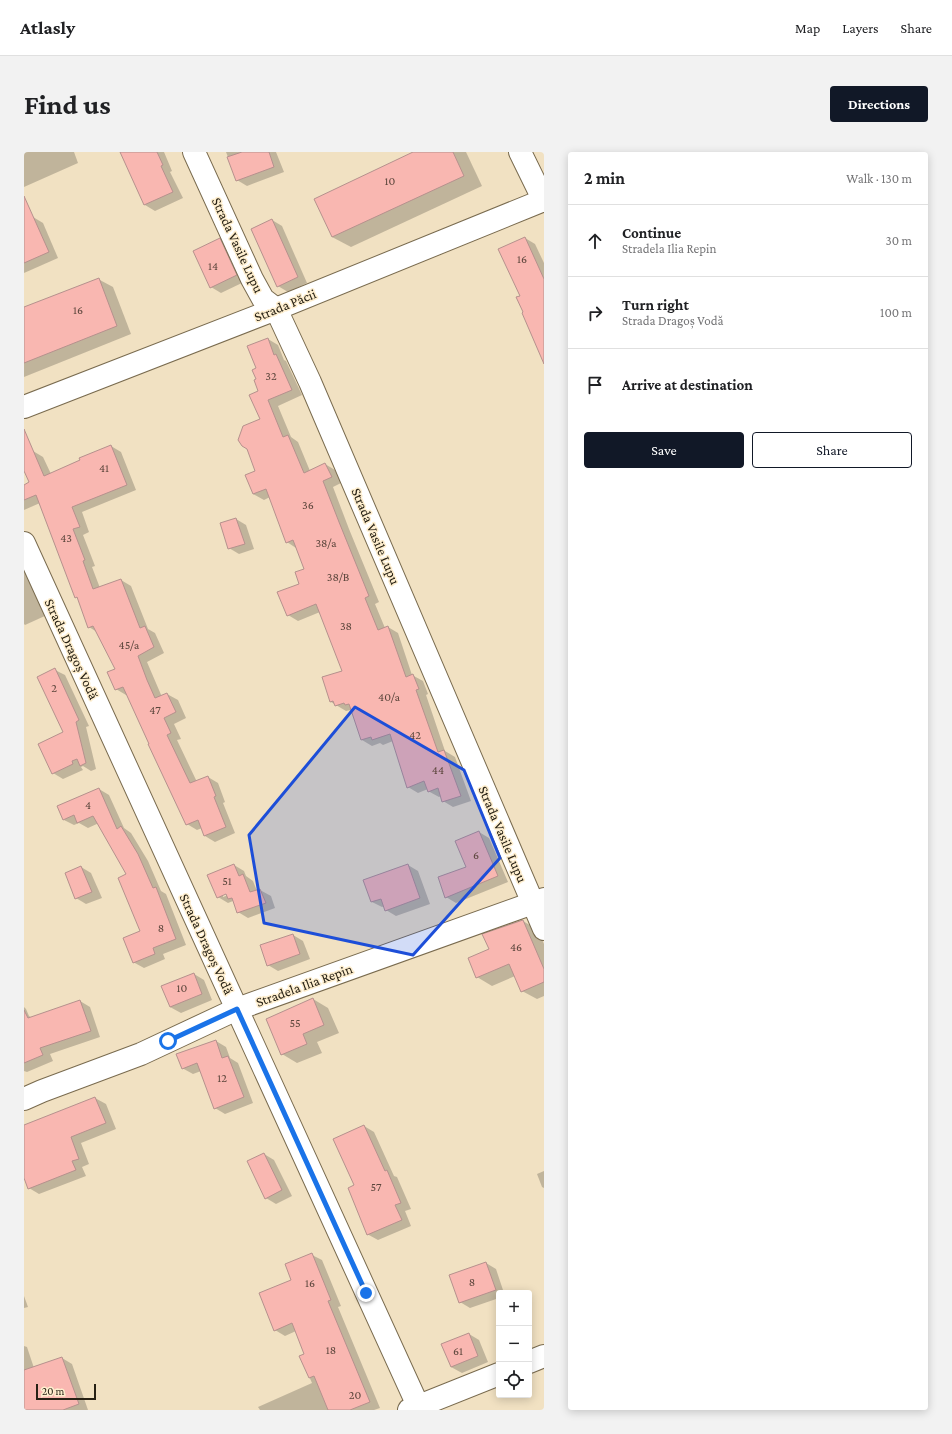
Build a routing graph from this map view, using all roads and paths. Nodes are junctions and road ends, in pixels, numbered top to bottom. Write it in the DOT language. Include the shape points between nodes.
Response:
graph roads {
  1 [pos="194,152"];
  2 [pos="520,152"];
  3 [pos="544,200"];
  4 [pos="276,309"];
  5 [pos="24,407"];
  6 [pos="24,543"];
  7 [pos="538,902"];
  8 [pos="544,929"];
  9 [pos="237,1009"];
  10 [pos="24,1099"];
  11 [pos="544,1356"];
  12 [pos="532,1361"];
  13 [pos="496,1375"];
  14 [pos="416,1409"];
  1 -- 4 [label="street, Strada Vasile Lupu" via="252,279 264,299"];
  2 -- 3 [label="street"];
  3 -- 4 [label="street, Strada Păcii"];
  4 -- 5 [label="street, Strada Păcii"];
  4 -- 7 [label="street, Strada Vasile Lupu"];
  6 -- 9 [label="street, Strada Dragoș Vodă"];
  7 -- 8 [label="street, Strada Vasile Lupu"];
  7 -- 9 [label="street, Stradela Ilia Repin"];
  9 -- 10 [label="street, Stradela Ilia Repin" via="141,1054"];
  9 -- 14 [label="street, Strada Dragoș Vodă"];
  11 -- 12 [label="street"];
  13 -- 14 [label="street"];
}
